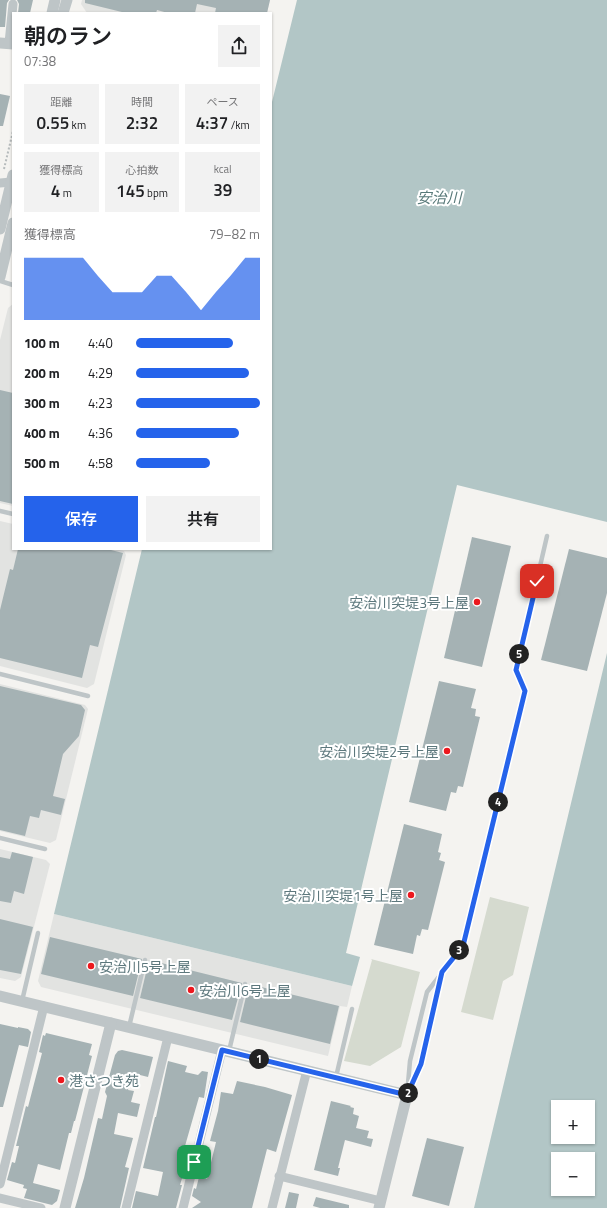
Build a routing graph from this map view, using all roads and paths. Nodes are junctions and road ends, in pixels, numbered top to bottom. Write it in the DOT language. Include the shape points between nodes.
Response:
graph roads {
  1 [pos="55,0"];
  2 [pos="66,0"];
  3 [pos="13,4"];
  4 [pos="52,12"];
  5 [pos="63,12"];
  6 [pos="7,43"];
  7 [pos="12,142"];
  8 [pos="9,177"];
  9 [pos="0,183"];
  10 [pos="12,227"];
  11 [pos="0,228"];
  12 [pos="0,277"];
  13 [pos="0,282"];
  14 [pos="12,285"];
  15 [pos="0,511"];
  16 [pos="12,514"];
  17 [pos="547,536"];
  18 [pos="0,674"];
  19 [pos="88,696"];
  20 [pos="0,838"];
  21 [pos="45,849"];
  22 [pos="38,934"];
  23 [pos="145,960"];
  24 [pos="442,972"];
  25 [pos="245,984"];
  26 [pos="0,996"];
  27 [pos="22,1001"];
  28 [pos="44,1006"];
  29 [pos="352,1009"];
  30 [pos="111,1023"];
  31 [pos="129,1027"];
  32 [pos="168,1037"];
  33 [pos="225,1051"];
  34 [pos="307,1070"];
  35 [pos="336,1077"];
  36 [pos="407,1095"];
  37 [pos="3,1156"];
  38 [pos="279,1176"];
  39 [pos="0,1184"];
  40 [pos="0,1198"];
  41 [pos="380,1204"];
  42 [pos="40,1208"];
  43 [pos="65,1208"];
  44 [pos="126,1208"];
  45 [pos="183,1208"];
  46 [pos="272,1208"];
  1 -- 4 [label="street"];
  2 -- 5 [label="street"];
  3 -- 6 [label="street"];
  7 -- 8 [label="path"];
  8 -- 9 [label="street"];
  8 -- 11 [label="street"];
  10 -- 12 [label="street"];
  13 -- 14 [label="lane"];
  15 -- 16 [label="lane"];
  17 -- 24 [label="lane" via="516,670 525,691 463,946"];
  18 -- 19 [label="lane"];
  20 -- 21 [label="lane"];
  22 -- 27 [label="lane"];
  23 -- 31 [label="lane"];
  24 -- 36 [label="lane" via="421,1064"];
  24 -- 36 [label="lane" via="426,992 410,1061"];
  25 -- 33 [label="lane"];
  26 -- 27 [label="street"];
  27 -- 28 [label="street"];
  28 -- 30 [label="street"];
  28 -- 37 [label="street"];
  29 -- 35 [label="lane"];
  30 -- 31 [label="street"];
  30 -- 43 [label="street"];
  31 -- 32 [label="street"];
  32 -- 33 [label="street"];
  32 -- 44 [label="street"];
  33 -- 34 [label="street"];
  33 -- 45 [label="street"];
  34 -- 35 [label="street"];
  34 -- 38 [label="street"];
  35 -- 36 [label="street"];
  36 -- 41 [label="street"];
  37 -- 39 [label="street"];
  38 -- 41 [label="street"];
  38 -- 46 [label="street"];
  40 -- 42 [label="street"];
}
